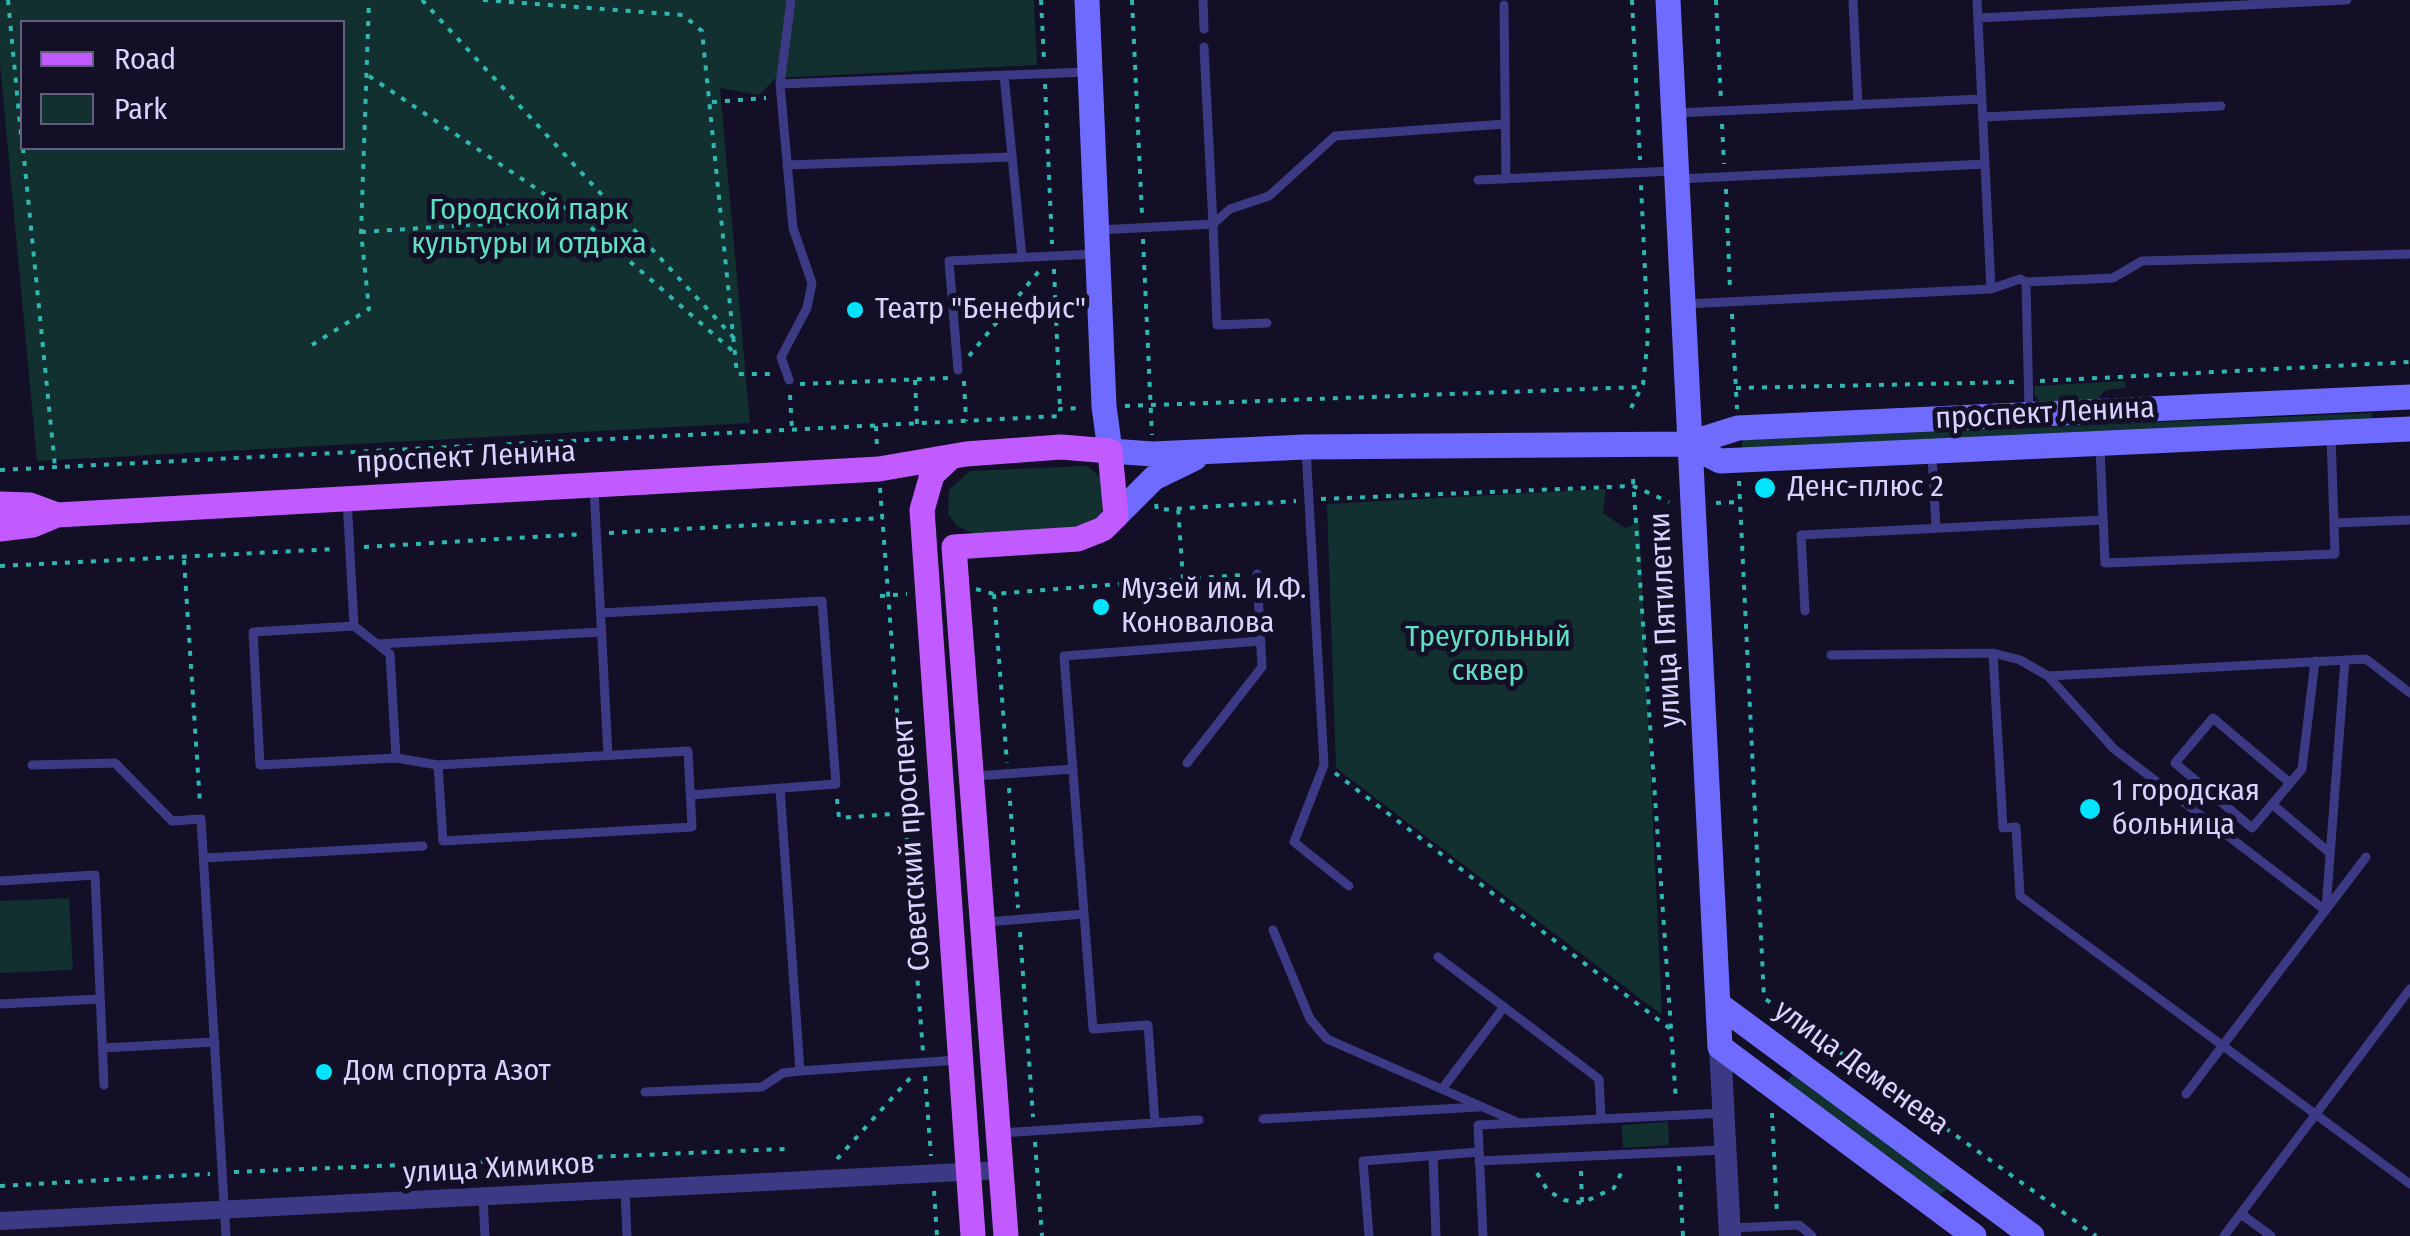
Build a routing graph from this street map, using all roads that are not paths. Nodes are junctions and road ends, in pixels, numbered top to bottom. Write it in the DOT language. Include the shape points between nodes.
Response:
graph roads {
  1 [pos="791,0"];
  2 [pos="1087,0"];
  3 [pos="1203,0"];
  4 [pos="1668,0"];
  5 [pos="1853,0"];
  6 [pos="1977,0"];
  7 [pos="2093,0"];
  8 [pos="2347,0"];
  9 [pos="1504,5"];
  10 [pos="2094,12"];
  11 [pos="1978,18"];
  12 [pos="1204,28"];
  13 [pos="1204,47"];
  14 [pos="1090,72"];
  15 [pos="1004,76"];
  16 [pos="780,84"];
  17 [pos="1982,98"];
  18 [pos="1858,104"];
  19 [pos="2221,106"];
  20 [pos="1673,114"];
  21 [pos="1983,117"];
  22 [pos="1505,124"];
  23 [pos="1012,156"];
  24 [pos="1985,164"];
  25 [pos="787,165"];
  26 [pos="1676,175"];
  27 [pos="1506,179"];
  28 [pos="1478,180"];
  29 [pos="1213,224"];
  30 [pos="1097,242"];
  31 [pos="2410,254"];
  32 [pos="1022,257"];
  33 [pos="2026,282"];
  34 [pos="1992,289"];
  35 [pos="1682,304"];
  36 [pos="1268,323"];
  37 [pos="958,370"];
  38 [pos="789,380"];
  39 [pos="2410,397"];
  40 [pos="2030,416"];
  41 [pos="2410,430"];
  42 [pos="2331,433"];
  43 [pos="1688,444"];
  44 [pos="2100,444"];
  45 [pos="1306,447"];
  46 [pos="1110,451"];
  47 [pos="1932,453"];
  48 [pos="952,457"];
  49 [pos="1154,466"];
  50 [pos="879,469"];
  51 [pos="594,484"];
  52 [pos="347,497"];
  53 [pos="0,504"];
  54 [pos="922,510"];
  55 [pos="57,515"];
  56 [pos="1116,516"];
  57 [pos="2104,520"];
  58 [pos="2410,520"];
  59 [pos="2334,523"];
  60 [pos="1936,528"];
  61 [pos="0,530"];
  62 [pos="954,547"];
  63 [pos="1257,574"];
  64 [pos="1805,611"];
  65 [pos="600,612"];
  66 [pos="354,626"];
  67 [pos="602,632"];
  68 [pos="1261,641"];
  69 [pos="378,644"];
  70 [pos="1993,653"];
  71 [pos="1831,656"];
  72 [pos="2345,660"];
  73 [pos="2315,661"];
  74 [pos="2048,676"];
  75 [pos="2410,692"];
  76 [pos="608,756"];
  77 [pos="396,758"];
  78 [pos="1186,764"];
  79 [pos="32,765"];
  80 [pos="438,765"];
  81 [pos="1073,769"];
  82 [pos="971,776"];
  83 [pos="2290,783"];
  84 [pos="780,788"];
  85 [pos="690,795"];
  86 [pos="2272,804"];
  87 [pos="422,846"];
  88 [pos="2330,853"];
  89 [pos="2366,857"];
  90 [pos="204,858"];
  91 [pos="0,881"];
  92 [pos="1349,886"];
  93 [pos="2326,910"];
  94 [pos="1084,914"];
  95 [pos="982,922"];
  96 [pos="1273,930"];
  97 [pos="1438,957"];
  98 [pos="2410,990"];
  99 [pos="100,999"];
  100 [pos="0,1004"];
  101 [pos="1718,1004"];
  102 [pos="1504,1007"];
  103 [pos="215,1042"];
  104 [pos="2223,1045"];
  105 [pos="1720,1047"];
  106 [pos="103,1048"];
  107 [pos="960,1060"];
  108 [pos="800,1072"];
  109 [pos="104,1085"];
  110 [pos="1442,1089"];
  111 [pos="645,1092"];
  112 [pos="2186,1094"];
  113 [pos="1482,1107"];
  114 [pos="1724,1113"];
  115 [pos="2317,1113"];
  116 [pos="1263,1119"];
  117 [pos="1601,1119"];
  118 [pos="1199,1120"];
  119 [pos="1154,1123"];
  120 [pos="1520,1123"];
  121 [pos="998,1133"];
  122 [pos="1726,1150"];
  123 [pos="1433,1156"];
  124 [pos="1479,1157"];
  125 [pos="1001,1170"];
  126 [pos="968,1172"];
  127 [pos="2410,1184"];
  128 [pos="1966,1185"];
  129 [pos="625,1190"];
  130 [pos="483,1197"];
  131 [pos="225,1210"];
  132 [pos="2241,1214"];
  133 [pos="1946,1215"];
  134 [pos="6,1226"];
  135 [pos="1730,1232"];
  136 [pos="226,1236"];
  137 [pos="485,1236"];
  138 [pos="628,1236"];
  139 [pos="973,1236"];
  140 [pos="1006,1236"];
  141 [pos="1369,1236"];
  142 [pos="1436,1236"];
  143 [pos="1483,1236"];
  144 [pos="1812,1236"];
  145 [pos="1974,1236"];
  146 [pos="2032,1236"];
  147 [pos="2224,1236"];
  148 [pos="2271,1236"];
  1 -- 16 [label="lane"];
  2 -- 14 [label="main road"];
  3 -- 12 [label="lane"];
  4 -- 20 [label="main road, улица Пятилетки"];
  5 -- 18 [label="lane"];
  6 -- 11 [label="lane"];
  7 -- 10 [label="lane"];
  8 -- 10 [label="lane"];
  9 -- 22 [label="lane"];
  10 -- 11 [label="lane"];
  11 -- 17 [label="lane"];
  13 -- 29 [label="lane"];
  14 -- 15 [label="lane"];
  14 -- 30 [label="main road"];
  15 -- 16 [label="lane"];
  15 -- 23 [label="lane"];
  16 -- 25 [label="lane"];
  17 -- 18 [label="lane"];
  17 -- 21 [label="lane"];
  18 -- 20 [label="lane"];
  19 -- 21 [label="lane"];
  20 -- 26 [label="main road, улица Пятилетки"];
  21 -- 24 [label="lane"];
  22 -- 27 [label="lane"];
  22 -- 29 [label="lane" via="1334,136 1268,196"];
  23 -- 25 [label="lane"];
  23 -- 32 [label="lane"];
  24 -- 26 [label="lane"];
  24 -- 34 [label="lane"];
  25 -- 38 [label="lane" via="793,228 812,283 781,357"];
  26 -- 27 [label="lane"];
  26 -- 35 [label="main road, улица Пятилетки"];
  27 -- 28 [label="lane"];
  29 -- 30 [label="lane" via="1142,228"];
  29 -- 36 [label="lane" via="1217,325"];
  30 -- 32 [label="lane" via="1053,258"];
  30 -- 46 [label="main road"];
  31 -- 33 [label="lane" via="2142,261 2114,278"];
  32 -- 37 [label="lane" via="950,260"];
  33 -- 34 [label="lane"];
  33 -- 40 [label="lane"];
  34 -- 35 [label="lane"];
  35 -- 43 [label="main road, улица Пятилетки"];
  39 -- 40 [label="main road, проспект Ленина"];
  40 -- 43 [label="main road, проспект Ленина" via="1738,428"];
  41 -- 42 [label="main road, проспект Ленина"];
  42 -- 44 [label="main road, проспект Ленина"];
  42 -- 59 [label="lane"];
  43 -- 45 [label="main road, проспект Ленина"];
  43 -- 47 [label="main road, проспект Ленина" via="1720,462"];
  43 -- 101 [label="main road, улица Пятилетки"];
  44 -- 47 [label="main road, проспект Ленина"];
  44 -- 57 [label="lane"];
  45 -- 49 [label="main road, проспект Ленина" via="1220,451"];
  45 -- 92 [label="lane" via="1324,765 1294,842"];
  46 -- 48 [label="main road, проспект Ленина" via="1061,447"];
  46 -- 49 [label="main road, проспект Ленина"];
  46 -- 56 [label="main road"];
  47 -- 60 [label="lane"];
  48 -- 50 [label="main road, проспект Ленина"];
  48 -- 54 [label="main road, Советский проспект" via="932,475"];
  49 -- 56 [label="main road"];
  50 -- 51 [label="main road, проспект Ленина"];
  50 -- 54 [label="main road" via="894,475"];
  51 -- 52 [label="main road, проспект Ленина"];
  51 -- 65 [label="lane"];
  52 -- 55 [label="main road, проспект Ленина"];
  52 -- 66 [label="lane"];
  53 -- 55 [label="main road, проспект Ленина" via="30,504"];
  54 -- 62 [label="main road"];
  54 -- 107 [label="main road, Советский проспект"];
  55 -- 61 [label="main road, проспект Ленина"];
  56 -- 62 [label="main road" via="1078,538"];
  57 -- 59 [label="lane" via="2105,563 2335,554"];
  57 -- 60 [label="lane"];
  58 -- 59 [label="lane"];
  60 -- 64 [label="lane" via="1801,535"];
  62 -- 82 [label="main road"];
  63 -- 68 [label="lane"];
  65 -- 67 [label="lane"];
  65 -- 84 [label="lane" via="822,601 836,784"];
  66 -- 69 [label="lane"];
  66 -- 77 [label="lane" via="253,632 260,765"];
  67 -- 69 [label="lane"];
  67 -- 76 [label="lane"];
  68 -- 78 [label="lane" via="1262,667"];
  68 -- 81 [label="lane" via="1064,656"];
  69 -- 77 [label="lane" via="390,654"];
  70 -- 71 [label="lane"];
  70 -- 74 [label="lane"];
  70 -- 104 [label="lane" via="2003,828 2016,827 2020,896"];
  72 -- 73 [label="lane"];
  72 -- 75 [label="lane" via="2366,658"];
  72 -- 88 [label="lane"];
  73 -- 74 [label="lane"];
  73 -- 83 [label="lane" via="2302,769"];
  74 -- 93 [label="lane" via="2114,750"];
  76 -- 80 [label="lane"];
  76 -- 85 [label="lane" via="688,751"];
  77 -- 80 [label="lane"];
  79 -- 90 [label="lane" via="115,763 172,821 201,819"];
  80 -- 85 [label="lane" via="443,841 692,827"];
  81 -- 82 [label="lane"];
  81 -- 94 [label="lane"];
  82 -- 95 [label="main road"];
  83 -- 86 [label="lane"];
  83 -- 86 [label="lane" via="2213,718 2175,763 2252,828"];
  84 -- 85 [label="lane"];
  84 -- 108 [label="lane"];
  86 -- 88 [label="lane"];
  87 -- 90 [label="lane"];
  88 -- 93 [label="lane"];
  89 -- 93 [label="lane"];
  90 -- 103 [label="lane"];
  91 -- 99 [label="lane" via="94,875"];
  93 -- 104 [label="lane"];
  94 -- 95 [label="lane"];
  94 -- 119 [label="lane" via="1093,1030 1148,1026"];
  95 -- 121 [label="main road"];
  96 -- 110 [label="lane" via="1310,1019 1327,1038"];
  97 -- 102 [label="lane"];
  98 -- 115 [label="lane"];
  99 -- 100 [label="lane"];
  99 -- 106 [label="lane"];
  101 -- 105 [label="main road, улица Пятилетки"];
  101 -- 128 [label="main road, улица Деменева"];
  102 -- 110 [label="lane"];
  102 -- 117 [label="lane" via="1599,1079"];
  103 -- 106 [label="lane"];
  103 -- 131 [label="lane"];
  104 -- 112 [label="lane"];
  104 -- 115 [label="lane"];
  105 -- 114 [label="street, улица Пятилетки"];
  105 -- 133 [label="main road"];
  106 -- 109 [label="lane"];
  107 -- 108 [label="lane"];
  107 -- 126 [label="main road, Советский проспект"];
  108 -- 111 [label="lane" via="782,1073 762,1087"];
  110 -- 113 [label="lane"];
  113 -- 116 [label="lane"];
  113 -- 120 [label="lane"];
  114 -- 117 [label="lane"];
  114 -- 122 [label="street, улица Пятилетки"];
  115 -- 127 [label="lane"];
  115 -- 132 [label="lane"];
  117 -- 120 [label="lane"];
  118 -- 119 [label="lane"];
  119 -- 121 [label="lane"];
  120 -- 124 [label="lane" via="1478,1126"];
  121 -- 125 [label="main road"];
  122 -- 124 [label="lane"];
  122 -- 135 [label="street, улица Пятилетки"];
  123 -- 124 [label="lane"];
  123 -- 141 [label="lane" via="1363,1161"];
  123 -- 142 [label="lane"];
  124 -- 143 [label="lane"];
  125 -- 126 [label="street, улица Химиков"];
  125 -- 140 [label="main road"];
  126 -- 129 [label="street, улица Химиков"];
  126 -- 139 [label="main road, Советский проспект"];
  128 -- 133 [label="main road"];
  128 -- 146 [label="main road, улица Деменева"];
  129 -- 130 [label="street, улица Химиков"];
  129 -- 138 [label="lane"];
  130 -- 131 [label="street, улица Химиков"];
  130 -- 137 [label="lane"];
  131 -- 134 [label="street, улица Химиков"];
  131 -- 136 [label="lane"];
  132 -- 147 [label="lane"];
  132 -- 148 [label="lane"];
  133 -- 145 [label="main road"];
  135 -- 144 [label="lane" via="1799,1225"];
}
